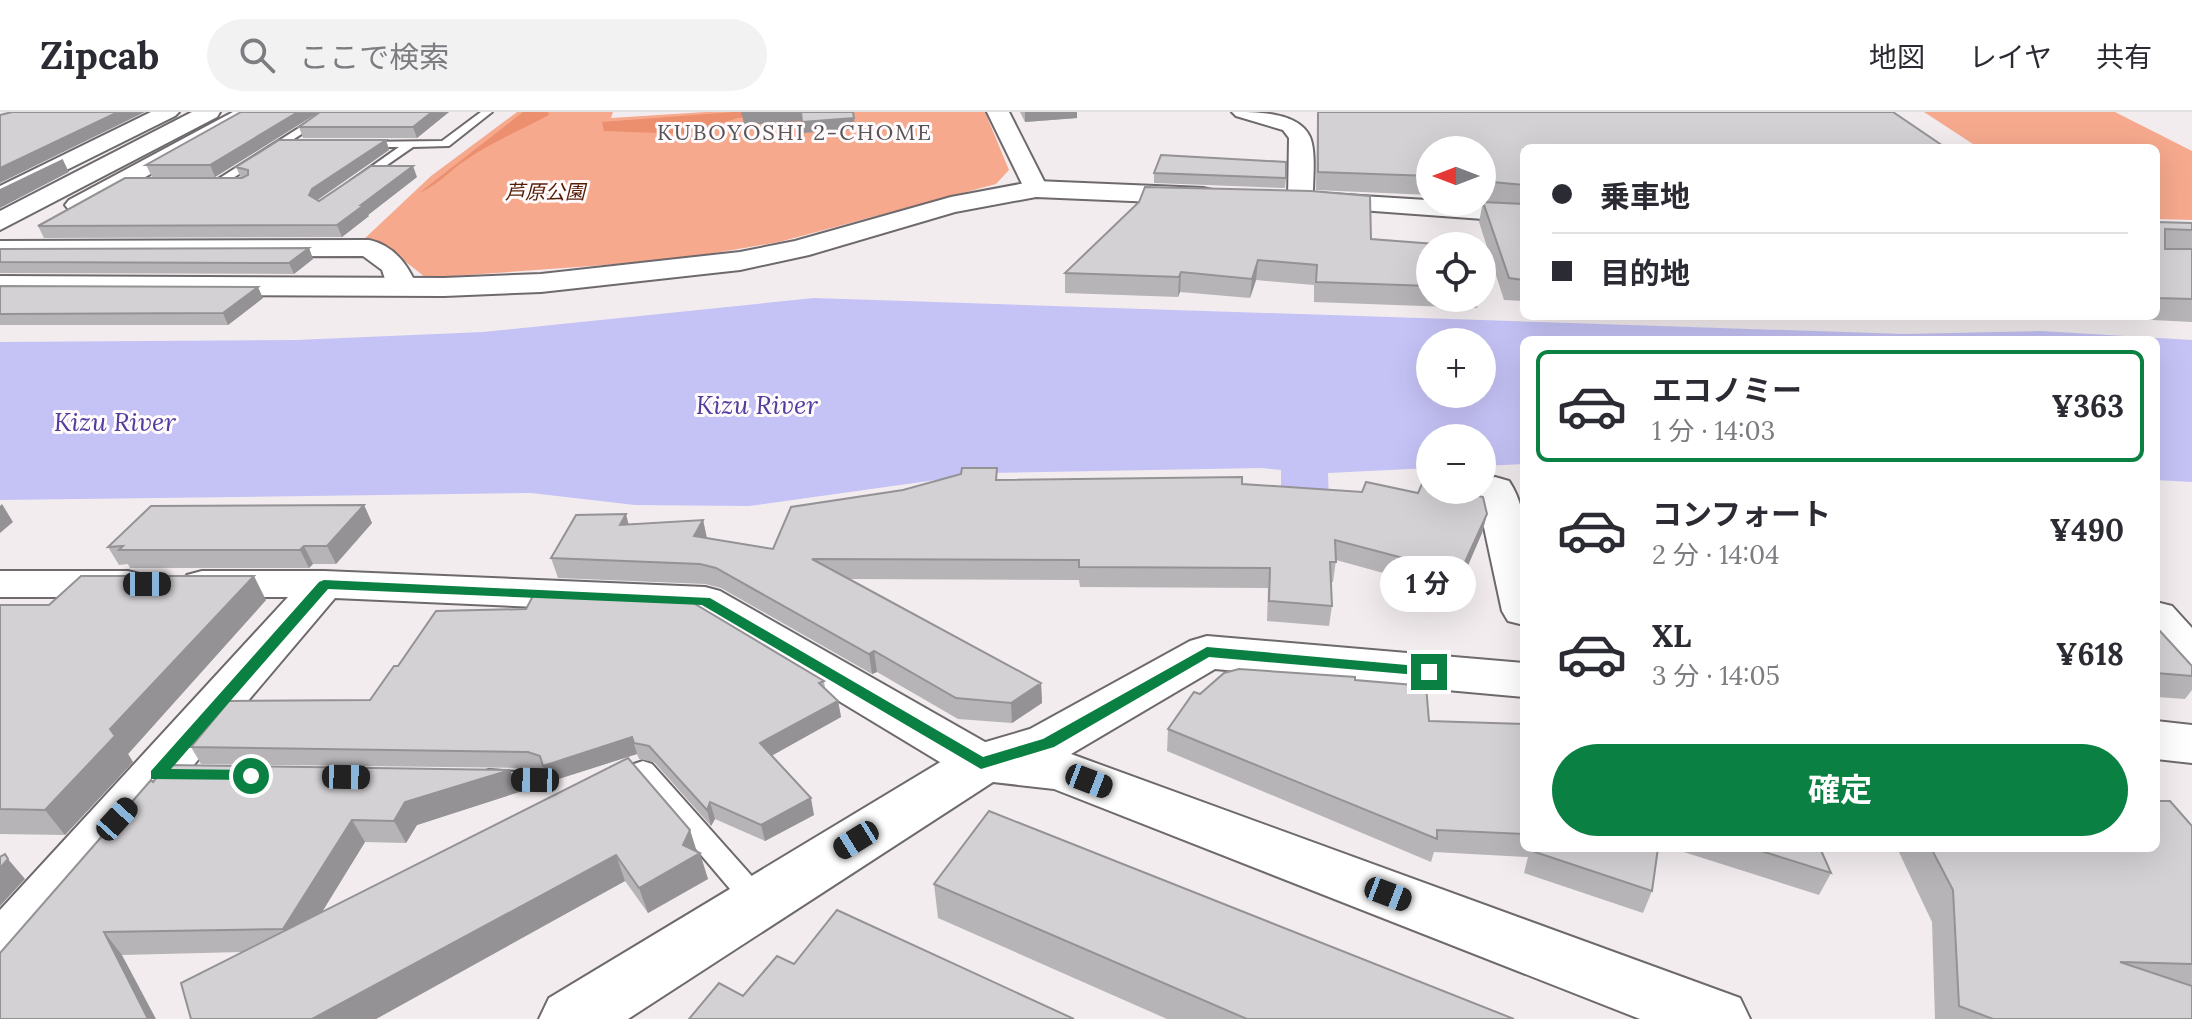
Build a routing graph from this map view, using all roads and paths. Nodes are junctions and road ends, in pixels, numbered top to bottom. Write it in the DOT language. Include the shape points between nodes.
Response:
graph roads {
  1 [pos="168,112"];
  2 [pos="209,112"];
  3 [pos="249,112"];
  4 [pos="331,112"];
  5 [pos="487,112"];
  6 [pos="998,112"];
  7 [pos="1243,112"];
  8 [pos="278,144"];
  9 [pos="308,144"];
  10 [pos="351,144"];
  11 [pos="409,145"];
  12 [pos="118,183"];
  13 [pos="147,183"];
  14 [pos="204,183"];
  15 [pos="218,183"];
  16 [pos="245,183"];
  17 [pos="347,188"];
  18 [pos="1036,189"];
  19 [pos="0,196"];
  20 [pos="1223,197"];
  21 [pos="1270,198"];
  22 [pos="1301,200"];
  23 [pos="1520,214"];
  24 [pos="0,222"];
  25 [pos="0,248"];
  26 [pos="0,285"];
  27 [pos="398,286"];
  28 [pos="1496,493"];
  29 [pos="0,584"];
  30 [pos="324,584"];
  31 [pos="1520,594"];
  32 [pos="2160,621"];
  33 [pos="2192,657"];
  34 [pos="1520,680"];
  35 [pos="2160,740"];
  36 [pos="2192,744"];
  37 [pos="981,763"];
  38 [pos="643,770"];
  39 [pos="472,779"];
  40 [pos="535,780"];
  41 [pos="757,901"];
  42 [pos="0,951"];
  43 [pos="572,1019"];
  44 [pos="1717,1019"];
  1 -- 19 [label="street"];
  2 -- 24 [label="street"];
  3 -- 12 [label="street"];
  4 -- 8 [label="lane"];
  5 -- 11 [label="lane" via="445,144"];
  6 -- 18 [label="street"];
  7 -- 22 [label="street" via="1291,125 1300,138"];
  8 -- 9 [label="lane"];
  8 -- 15 [label="lane"];
  10 -- 11 [label="lane"];
  11 -- 17 [label="lane"];
  12 -- 13 [label="lane"];
  12 -- 25 [label="street"];
  14 -- 15 [label="lane"];
  15 -- 16 [label="lane"];
  18 -- 20 [label="street"];
  18 -- 27 [label="street" via="951,205 740,261 541,283"];
  21 -- 22 [label="street"];
  22 -- 23 [label="street"];
  25 -- 27 [label="street" via="369,248 394,266"];
  26 -- 27 [label="street"];
  28 -- 31 [label="street"];
  29 -- 30 [label="street"];
  30 -- 37 [label="street" via="705,601"];
  30 -- 42 [label="street" via="172,775"];
  32 -- 33 [label="street"];
  34 -- 37 [label="street" via="1207,652 1048,743"];
  35 -- 36 [label="street"];
  37 -- 41 [label="street"];
  37 -- 44 [label="street" via="1059,770"];
  38 -- 41 [label="lane"];
  39 -- 40 [label="lane"];
  41 -- 43 [label="street"];
}
